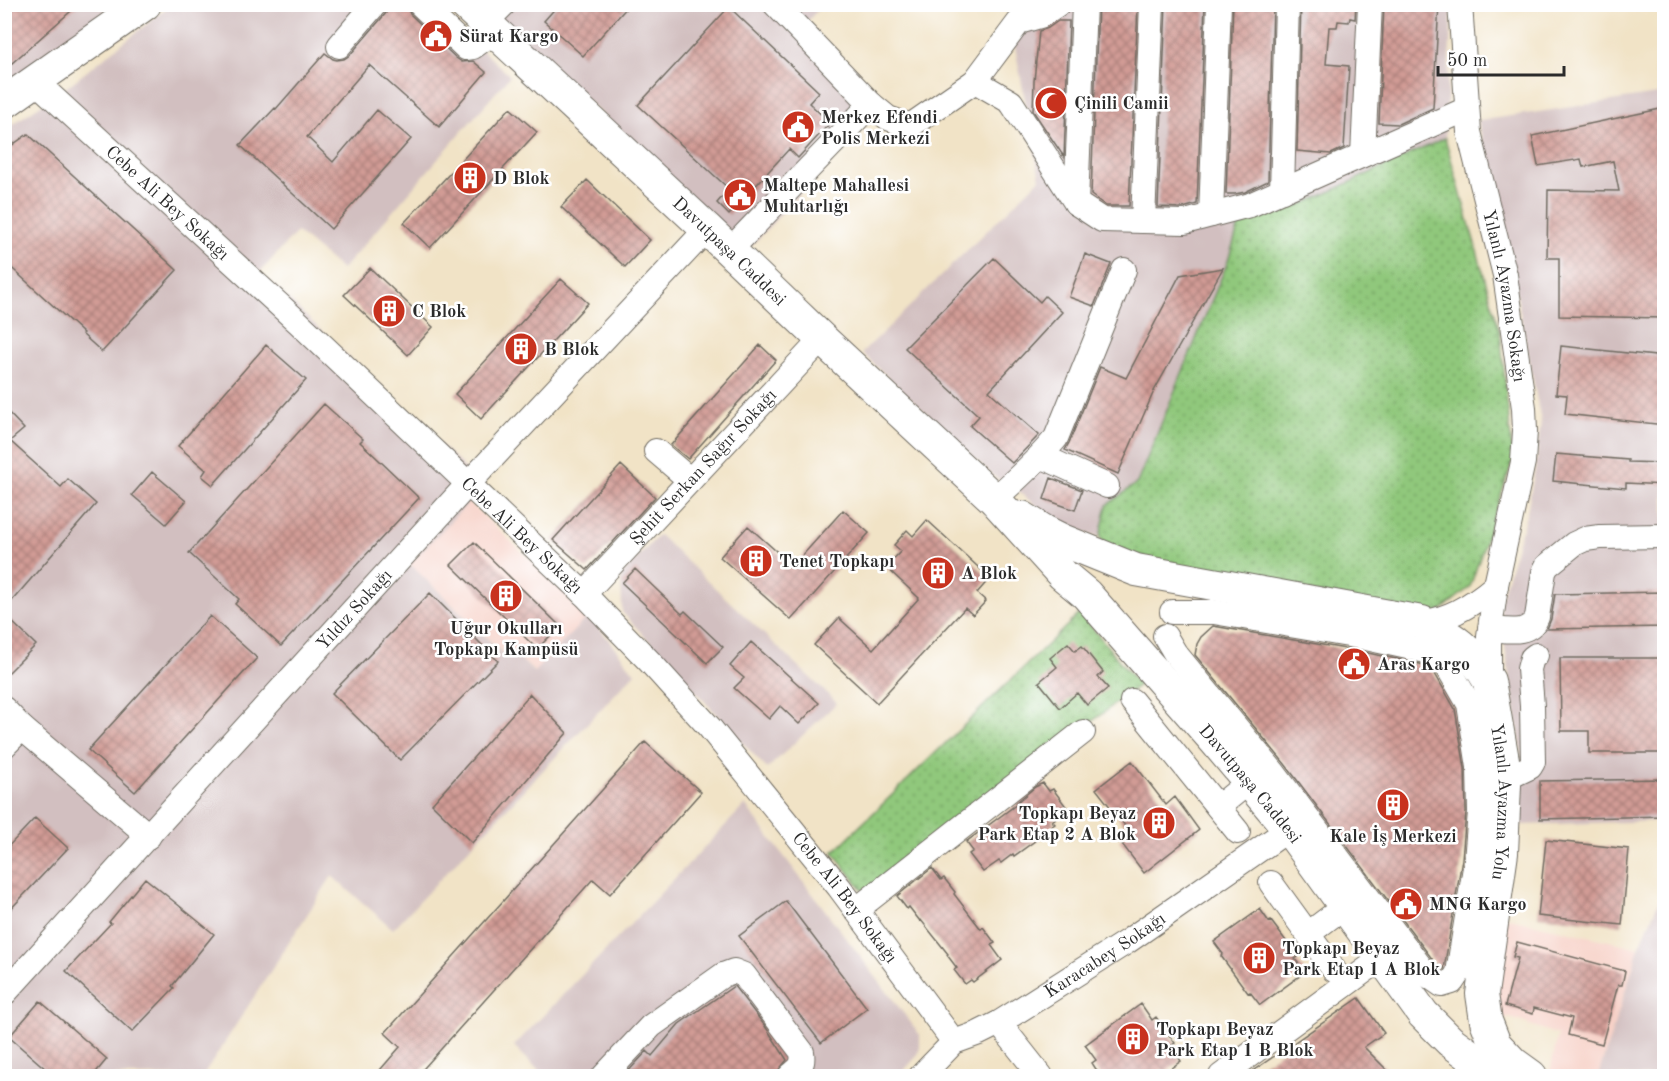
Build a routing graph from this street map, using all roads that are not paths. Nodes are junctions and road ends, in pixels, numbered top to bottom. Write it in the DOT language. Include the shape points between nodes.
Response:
graph roads {
  1 [pos="146,4"];
  2 [pos="375,4"];
  3 [pos="420,4"];
  4 [pos="775,4"];
  5 [pos="1058,4"];
  6 [pos="1084,4"];
  7 [pos="1152,4"];
  8 [pos="1219,4"];
  9 [pos="1287,4"];
  10 [pos="1370,4"];
  11 [pos="1460,4"];
  12 [pos="1017,13"];
  13 [pos="488,14"];
  14 [pos="339,46"];
  15 [pos="34,81"];
  16 [pos="975,81"];
  17 [pos="4,103"];
  18 [pos="871,104"];
  19 [pos="1467,109"];
  20 [pos="1363,155"];
  21 [pos="1282,191"];
  22 [pos="1076,203"];
  23 [pos="1211,215"];
  24 [pos="1143,221"];
  25 [pos="707,229"];
  26 [pos="730,250"];
  27 [pos="1124,270"];
  28 [pos="822,339"];
  29 [pos="656,451"];
  30 [pos="1041,456"];
  31 [pos="690,480"];
  32 [pos="468,484"];
  33 [pos="1107,486"];
  34 [pos="994,498"];
  35 [pos="1665,536"];
  36 [pos="1145,571"];
  37 [pos="1496,585"];
  38 [pos="584,594"];
  39 [pos="1086,594"];
  40 [pos="1172,612"];
  41 [pos="1422,622"];
  42 [pos="1490,630"];
  43 [pos="1164,636"];
  44 [pos="1129,643"];
  45 [pos="1536,655"];
  46 [pos="1489,681"];
  47 [pos="1132,701"];
  48 [pos="4,709"];
  49 [pos="22,728"];
  50 [pos="1083,732"];
  51 [pos="4,746"];
  52 [pos="1505,779"];
  53 [pos="1250,781"];
  54 [pos="1218,807"];
  55 [pos="1289,829"];
  56 [pos="1238,832"];
  57 [pos="149,836"];
  58 [pos="1271,883"];
  59 [pos="1345,906"];
  60 [pos="856,910"];
  61 [pos="1308,934"];
  62 [pos="1382,958"];
  63 [pos="1334,970"];
  64 [pos="4,993"];
  65 [pos="1482,994"];
  66 [pos="1423,1014"];
  67 [pos="999,1023"];
  68 [pos="954,1042"];
  69 [pos="604,1077"];
  70 [pos="790,1077"];
  71 [pos="921,1077"];
  72 [pos="1041,1077"];
  73 [pos="1221,1077"];
  74 [pos="1498,1077"];
  75 [pos="1531,1077"];
  1 -- 15 [label="main road"];
  2 -- 14 [label="street"];
  3 -- 13 [label="street" via="466,48 473,47"];
  4 -- 18 [label="street"];
  5 -- 12 [label="street" via="1040,16"];
  6 -- 22 [label="street"];
  7 -- 24 [label="street"];
  8 -- 23 [label="street"];
  9 -- 21 [label="street"];
  10 -- 20 [label="street"];
  11 -- 19 [label="street, Yılanlı Ayazma Sokağı"];
  12 -- 16 [label="street"];
  13 -- 25 [label="main road, Davutpaşa Caddesi"];
  15 -- 17 [label="main road"];
  15 -- 32 [label="street, Cebe Ali Bey Sokağı"];
  16 -- 18 [label="street" via="910,126 888,118"];
  16 -- 22 [label="street" via="1011,102"];
  18 -- 26 [label="street"];
  19 -- 20 [label="street"];
  19 -- 37 [label="street, Yılanlı Ayazma Sokağı" via="1469,132 1504,274 1524,408 1523,462"];
  20 -- 21 [label="street"];
  21 -- 23 [label="street" via="1250,205"];
  22 -- 24 [label="street" via="1102,220"];
  23 -- 24 [label="street" via="1185,222"];
  25 -- 26 [label="main road, Davutpaşa Caddesi"];
  25 -- 32 [label="street, Yıldız Sokağı"];
  26 -- 28 [label="main road, Davutpaşa Caddesi"];
  27 -- 30 [label="street" via="1056,438"];
  28 -- 31 [label="street, Şehit Serkan Sağır Sokağı"];
  28 -- 34 [label="main road, Davutpaşa Caddesi"];
  29 -- 31 [label="street"];
  30 -- 33 [label="street"];
  30 -- 34 [label="street"];
  31 -- 38 [label="street, Şehit Serkan Sağır Sokağı"];
  32 -- 38 [label="street, Cebe Ali Bey Sokağı"];
  32 -- 57 [label="street, Yıldız Sokağı"];
  34 -- 36 [label="main road, Davutpaşa Caddesi" via="1044,531"];
  34 -- 39 [label="main road, Davutpaşa Caddesi" via="1063,575"];
  35 -- 42 [label="street" via="1600,537 1574,544 1547,566 1534,623 1524,630"];
  36 -- 39 [label="main road" via="1104,571 1089,583"];
  36 -- 40 [label="street"];
  36 -- 41 [label="main road, Davutpaşa Caddesi"];
  37 -- 41 [label="street" via="1444,618"];
  37 -- 42 [label="street, Yılanlı Ayazma Sokağı"];
  38 -- 60 [label="street, Cebe Ali Bey Sokağı" via="710,728"];
  39 -- 44 [label="main road, Davutpaşa Caddesi"];
  40 -- 43 [label="street" via="1174,622"];
  40 -- 43 [label="street" via="1214,612 1366,638 1426,651 1446,664 1469,704 1480,800 1474,872 1458,973 1452,982 1442,984 1426,974 1288,791"];
  41 -- 46 [label="main road, Davutpaşa Caddesi" via="1467,650"];
  42 -- 46 [label="street, Yılanlı Ayazma Sokağı"];
  43 -- 44 [label="street"];
  44 -- 53 [label="main road, Davutpaşa Caddesi"];
  45 -- 52 [label="street" via="1529,669 1533,762"];
  46 -- 52 [label="main road, Yılanlı Ayazma Yolu"];
  47 -- 54 [label="street"];
  48 -- 49 [label="street"];
  49 -- 51 [label="street"];
  49 -- 57 [label="street"];
  50 -- 60 [label="street"];
  52 -- 65 [label="main road, Yılanlı Ayazma Yolu" via="1502,853"];
  53 -- 54 [label="street"];
  53 -- 55 [label="main road, Davutpaşa Caddesi"];
  54 -- 56 [label="street"];
  55 -- 59 [label="main road, Davutpaşa Caddesi"];
  55 -- 67 [label="street, Karacabey Sokağı" via="1179,918 1144,917"];
  57 -- 64 [label="street, Yıldız Sokağı"];
  58 -- 61 [label="street"];
  59 -- 61 [label="street"];
  59 -- 62 [label="main road, Davutpaşa Caddesi"];
  60 -- 68 [label="street, Cebe Ali Bey Sokağı"];
  61 -- 63 [label="street"];
  62 -- 66 [label="main road, Davutpaşa Caddesi"];
  62 -- 73 [label="street"];
  65 -- 66 [label="main road" via="1471,1014 1455,1024"];
  65 -- 75 [label="main road" via="1495,1044"];
  66 -- 74 [label="main road, Davutpaşa Caddesi" via="1455,1045"];
  67 -- 68 [label="street, Karacabey Sokağı"];
  67 -- 72 [label="street"];
  68 -- 71 [label="street, Karacabey Sokağı"];
  69 -- 70 [label="street" via="651,1026 734,971 744,975 802,1052 803,1061"];
}
